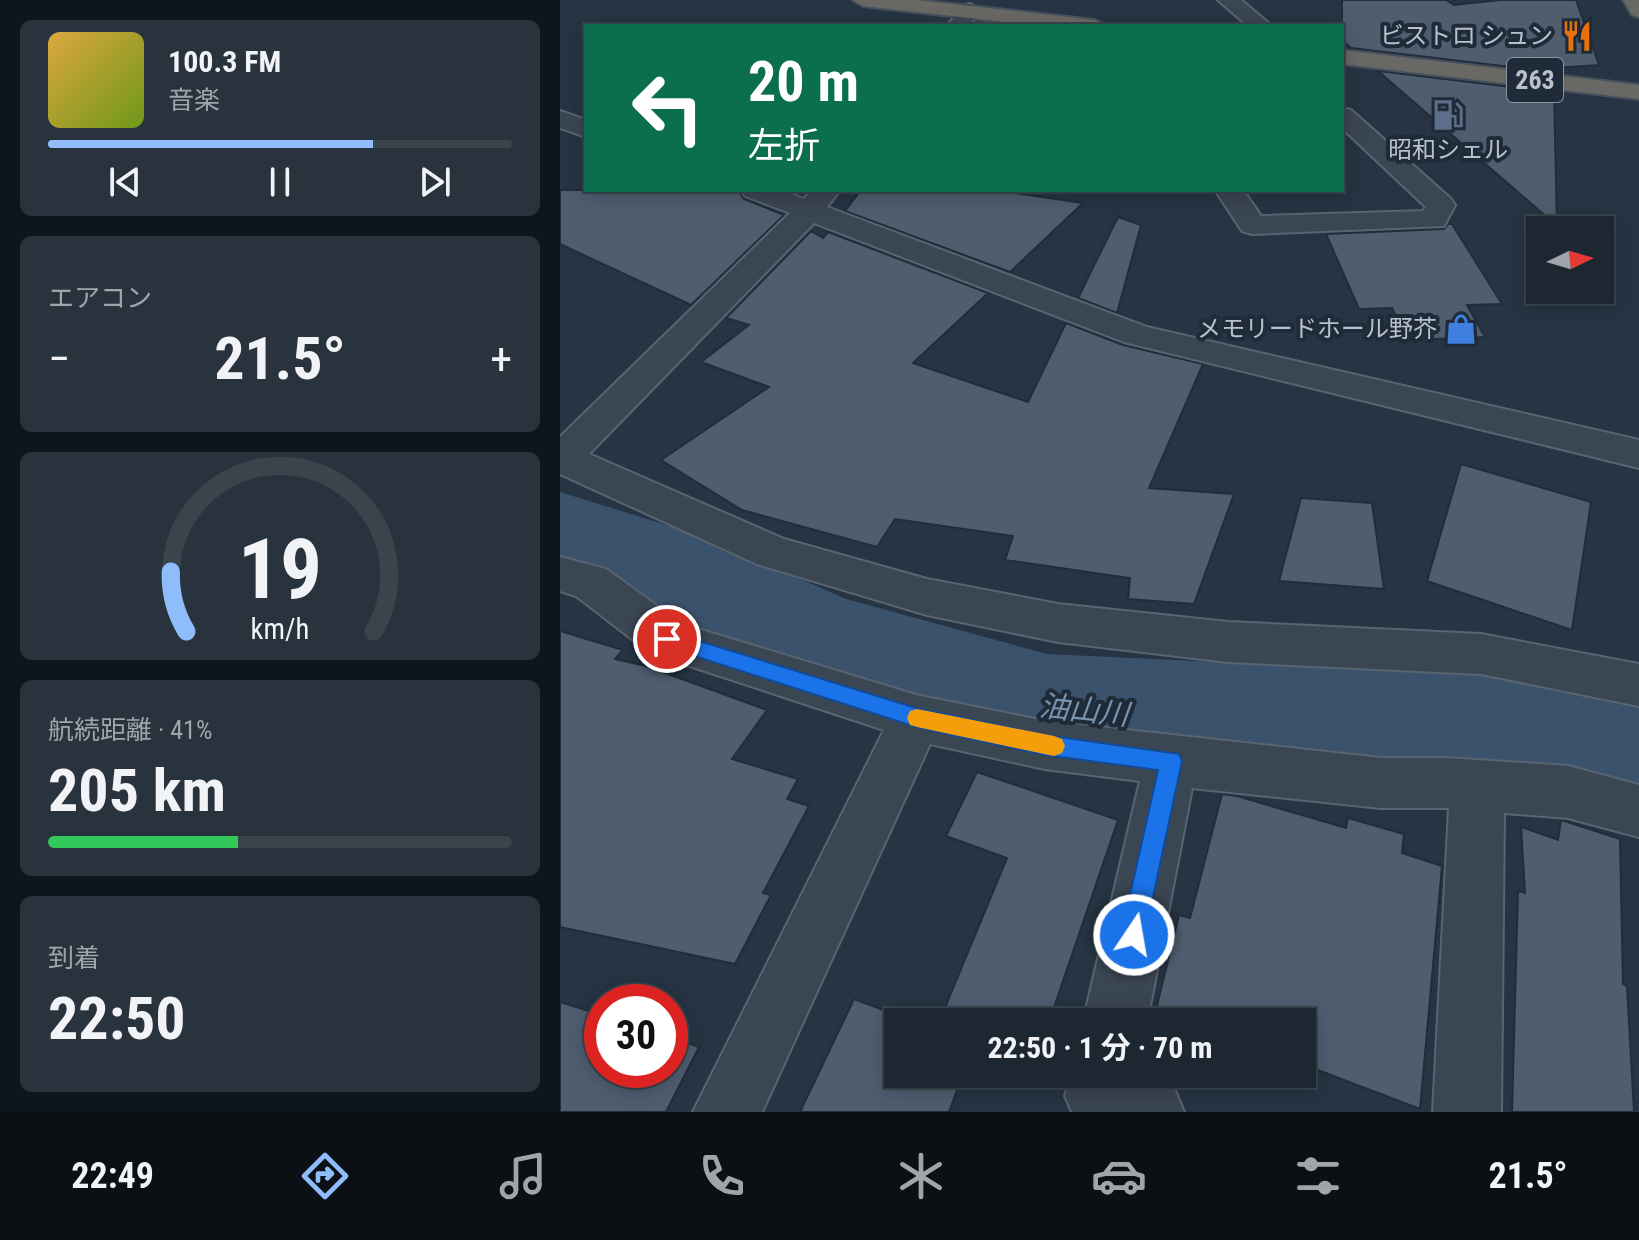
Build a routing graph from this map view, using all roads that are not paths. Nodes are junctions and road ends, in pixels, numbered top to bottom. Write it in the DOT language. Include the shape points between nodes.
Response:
graph roads {
  1 [pos="863,0"];
  2 [pos="1228,0"];
  3 [pos="1633,0"];
  4 [pos="1639,11"];
  5 [pos="964,18"];
  6 [pos="1062,24"];
  7 [pos="1258,24"];
  8 [pos="1344,57"];
  9 [pos="1639,92"];
  10 [pos="1344,117"];
  11 [pos="560,119"];
  12 [pos="584,128"];
  13 [pos="768,192"];
  14 [pos="1230,192"];
  15 [pos="818,200"];
  16 [pos="1639,454"];
  17 [pos="561,458"];
  18 [pos="560,574"];
  19 [pos="1639,685"];
  20 [pos="916,718"];
  21 [pos="1171,761"];
  22 [pos="1477,786"];
  23 [pos="1639,811"];
  24 [pos="1118,1008"];
  25 [pos="1101,1088"];
  26 [pos="727,1112"];
  27 [pos="1150,1112"];
  28 [pos="1467,1112"];
  1 -- 5 [label="highway"];
  2 -- 7 [label="street"];
  3 -- 4 [label="highway"];
  5 -- 6 [label="highway"];
  8 -- 9 [label="highway, 263"];
  10 -- 14 [label="street" via="1441,205 1434,220 1252,225"];
  11 -- 12 [label="street"];
  13 -- 15 [label="street"];
  15 -- 16 [label="street" via="1136,335"];
  15 -- 17 [label="street"];
  17 -- 19 [label="street" via="772,552 927,597 1058,623 1213,640 1481,654"];
  18 -- 20 [label="street" via="590,582 667,639"];
  20 -- 21 [label="street" via="1045,745"];
  20 -- 26 [label="street"];
  21 -- 22 [label="street" via="1381,783"];
  21 -- 24 [label="street"];
  22 -- 23 [label="street" via="1568,792"];
  22 -- 28 [label="street"];
  25 -- 27 [label="street" via="1099,1096"];
}
